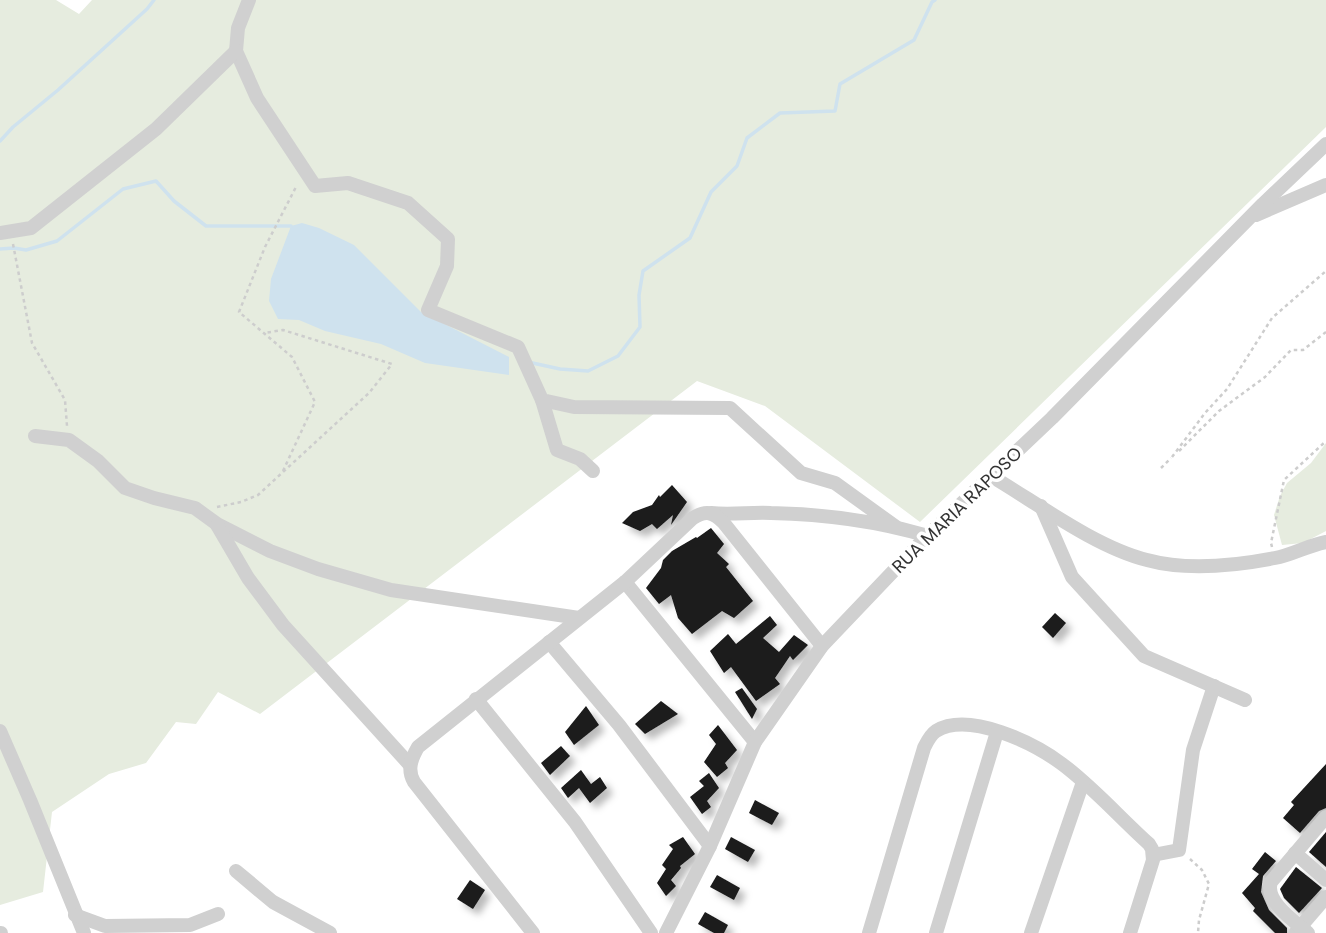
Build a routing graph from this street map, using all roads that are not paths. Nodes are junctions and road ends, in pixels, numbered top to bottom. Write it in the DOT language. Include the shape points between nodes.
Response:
graph roads {
  1 [pos="249,0"];
  2 [pos="236,51"];
  3 [pos="1326,144"];
  4 [pos="1326,185"];
  5 [pos="1250,218"];
  6 [pos="5,232"];
  7 [pos="542,400"];
  8 [pos="35,436"];
  9 [pos="593,471"];
  10 [pos="991,476"];
  11 [pos="1040,505"];
  12 [pos="708,512"];
  13 [pos="216,524"];
  14 [pos="896,527"];
  15 [pos="928,536"];
  16 [pos="1326,542"];
  17 [pos="625,582"];
  18 [pos="579,618"];
  19 [pos="549,642"];
  20 [pos="822,646"];
  21 [pos="1214,686"];
  22 [pos="476,699"];
  23 [pos="1245,700"];
  24 [pos="0,732"];
  25 [pos="997,732"];
  26 [pos="755,742"];
  27 [pos="410,765"];
  28 [pos="1083,782"];
  29 [pos="1326,817"];
  30 [pos="710,846"];
  31 [pos="1295,853"];
  32 [pos="1153,855"];
  33 [pos="236,871"];
  34 [pos="1326,880"];
  35 [pos="1326,897"];
  36 [pos="219,914"];
  37 [pos="75,915"];
  38 [pos="109,929"];
  39 [pos="1301,931"];
  40 [pos="84,933"];
  41 [pos="330,933"];
  42 [pos="533,933"];
  43 [pos="651,933"];
  44 [pos="666,933"];
  45 [pos="869,933"];
  46 [pos="936,933"];
  47 [pos="1031,933"];
  48 [pos="1130,933"];
  1 -- 2 [label="street" via="238,28"];
  2 -- 6 [label="street" via="156,129 31,228"];
  2 -- 7 [label="street" via="257,98 315,186 348,183 408,203 448,239 447,266 428,310 518,347"];
  3 -- 5 [label="street, RUA MARIA RAPOSO"];
  4 -- 5 [label="street"];
  5 -- 10 [label="street, RUA MARIA RAPOSO"];
  7 -- 9 [label="street" via="556,450 580,459"];
  7 -- 14 [label="street" via="574,407 730,408 802,473 835,483"];
  8 -- 13 [label="street" via="69,440 125,488 197,509"];
  10 -- 11 [label="street"];
  10 -- 15 [label="street, RUA MARIA RAPOSO"];
  11 -- 16 [label="street" via="1110,545 1146,560 1175,565 1278,558"];
  11 -- 21 [label="street" via="1072,577 1144,656"];
  12 -- 14 [label="street" via="837,518"];
  12 -- 17 [label="street" via="693,518"];
  12 -- 20 [label="street" via="723,522"];
  13 -- 18 [label="street" via="270,551 391,590"];
  13 -- 27 [label="street" via="283,625"];
  14 -- 15 [label="street"];
  15 -- 20 [label="street, RUA MARIA RAPOSO"];
  17 -- 18 [label="street"];
  17 -- 26 [label="street"];
  18 -- 19 [label="street"];
  19 -- 22 [label="street"];
  19 -- 30 [label="street" via="620,725"];
  20 -- 26 [label="street, RUA MARIA RAPOSO"];
  21 -- 23 [label="street"];
  21 -- 32 [label="street" via="1193,750 1179,850"];
  22 -- 27 [label="street" via="418,747"];
  22 -- 43 [label="street" via="575,821"];
  24 -- 37 [label="street"];
  25 -- 28 [label="street" via="1036,747"];
  25 -- 45 [label="street" via="961,725 929,737"];
  25 -- 46 [label="street"];
  26 -- 30 [label="street, RUA MARIA RAPOSO"];
  27 -- 42 [label="street" via="410,775 424,795"];
  28 -- 32 [label="street" via="1149,845"];
  28 -- 47 [label="street"];
  29 -- 31 [label="street"];
  30 -- 44 [label="street, RUA MARIA RAPOSO"];
  31 -- 34 [label="street"];
  31 -- 39 [label="street" via="1271,882 1269,893"];
  32 -- 48 [label="street"];
  33 -- 41 [label="street" via="273,902"];
  35 -- 39 [label="street"];
  36 -- 38 [label="street" via="190,925"];
  37 -- 38 [label="street"];
  37 -- 40 [label="street"];
}
